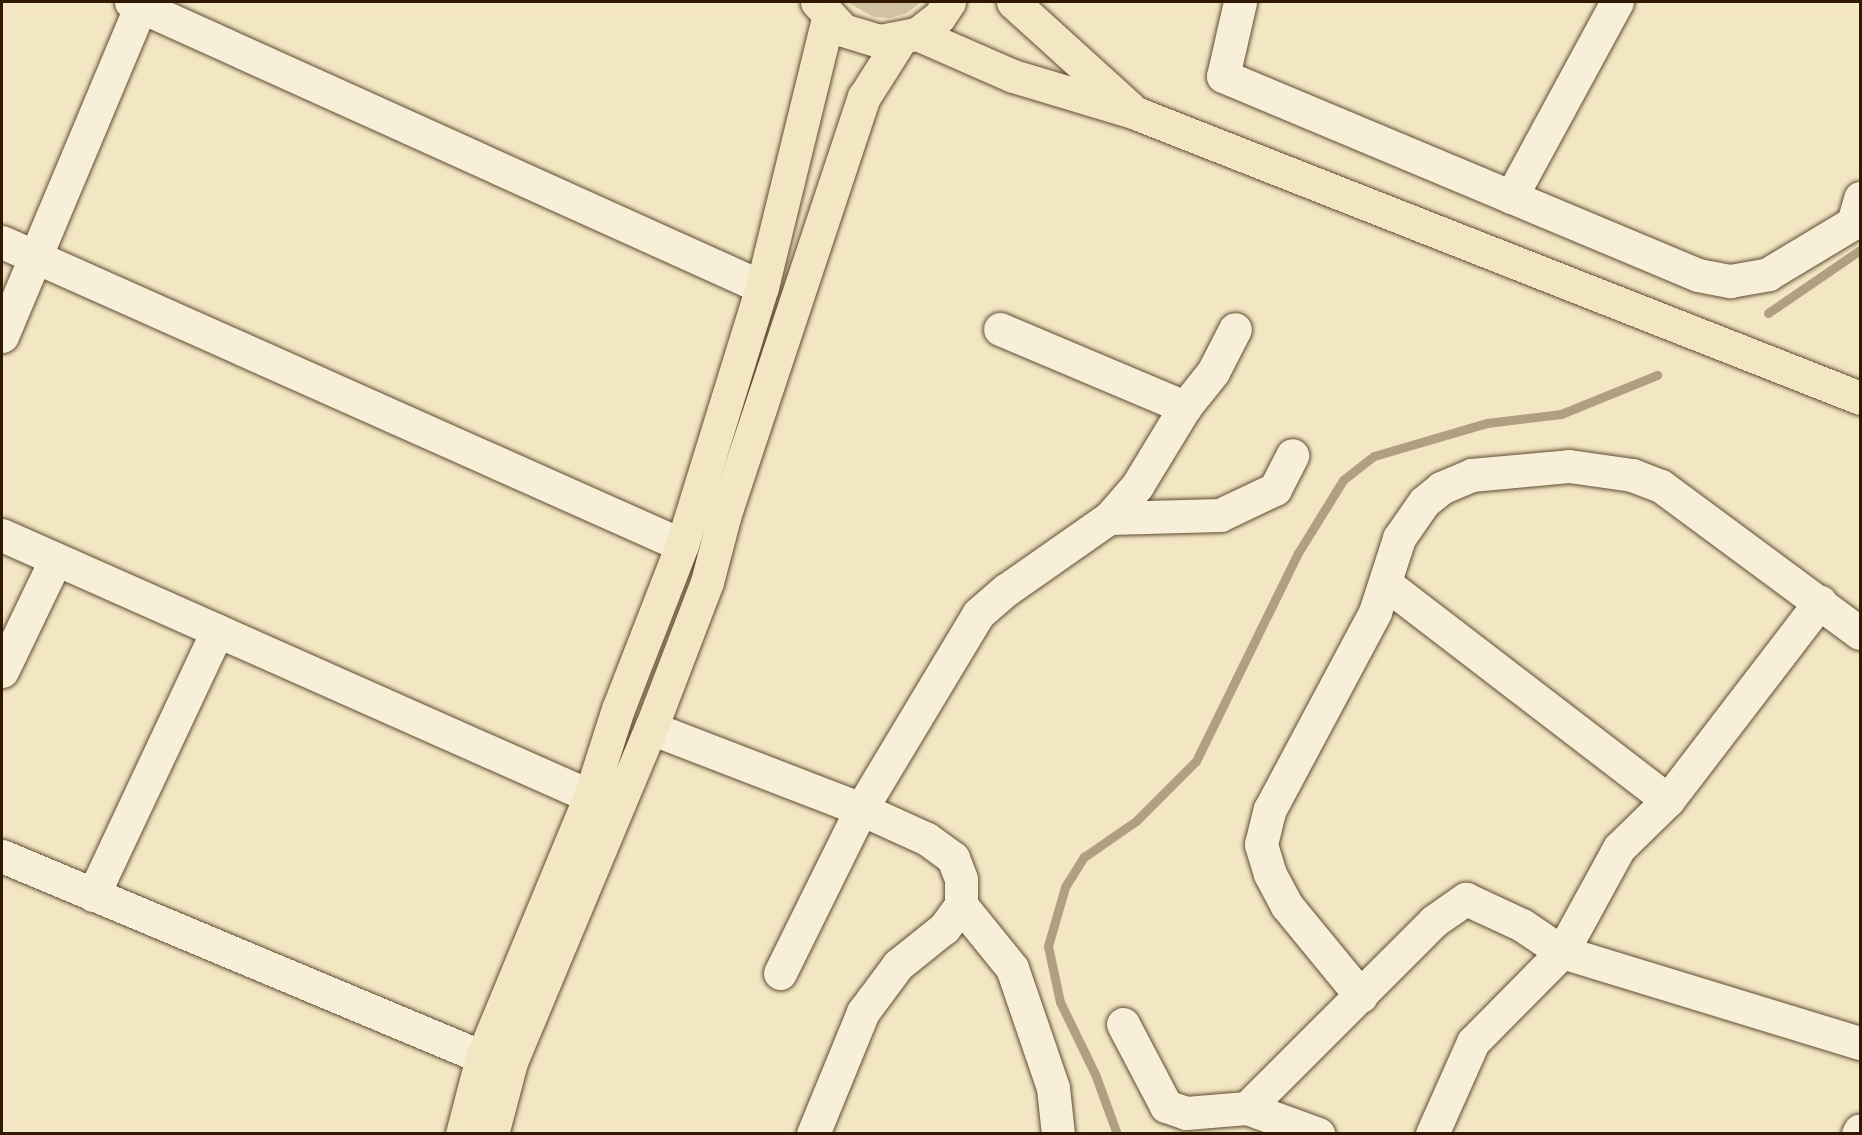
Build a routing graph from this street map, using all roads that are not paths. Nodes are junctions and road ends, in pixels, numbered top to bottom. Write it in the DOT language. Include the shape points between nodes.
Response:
graph roads {
  1 [pos="949,2"];
  2 [pos="1013,2"];
  3 [pos="1240,2"];
  4 [pos="1617,2"];
  5 [pos="136,4"];
  6 [pos="823,10"];
  7 [pos="908,37"];
  8 [pos="1133,112"];
  9 [pos="1510,197"];
  10 [pos="1860,198"];
  11 [pos="2,242"];
  12 [pos="37,258"];
  13 [pos="762,287"];
  14 [pos="1000,329"];
  15 [pos="1235,329"];
  16 [pos="2,336"];
  17 [pos="1860,398"];
  18 [pos="1185,407"];
  19 [pos="1292,455"];
  20 [pos="1108,518"];
  21 [pos="2,535"];
  22 [pos="682,545"];
  23 [pos="56,559"];
  24 [pos="1386,584"];
  25 [pos="1820,602"];
  26 [pos="217,631"];
  27 [pos="1860,633"];
  28 [pos="2,671"];
  29 [pos="651,728"];
  30 [pos="590,796"];
  31 [pos="1668,800"];
  32 [pos="861,810"];
  33 [pos="2,855"];
  34 [pos="93,896"];
  35 [pos="961,905"];
  36 [pos="1562,952"];
  37 [pos="780,974"];
  38 [pos="1361,996"];
  39 [pos="1123,1024"];
  40 [pos="1860,1043"];
  41 [pos="482,1057"];
  42 [pos="1247,1108"];
  43 [pos="1860,1130"];
  44 [pos="462,1134"];
  45 [pos="492,1134"];
  46 [pos="813,1134"];
  47 [pos="1058,1134"];
  48 [pos="1318,1134"];
  49 [pos="1432,1134"];
  50 [pos="1858,1134"];
  1 -- 7 [label="main road" via="939,17"];
  2 -- 8 [label="main road"];
  3 -- 9 [label="street" via="1223,76"];
  4 -- 9 [label="street"];
  5 -- 12 [label="street"];
  5 -- 13 [label="street"];
  6 -- 7 [label="main road" via="861,39"];
  6 -- 13 [label="main road"];
  7 -- 8 [label="main road" via="1013,76"];
  7 -- 29 [label="main road" via="864,97 725,514 707,582"];
  8 -- 17 [label="main road"];
  9 -- 10 [label="street" via="1698,275 1730,281 1768,274 1852,223"];
  11 -- 12 [label="street"];
  12 -- 16 [label="street"];
  12 -- 22 [label="street"];
  13 -- 22 [label="main road"];
  14 -- 18 [label="street"];
  15 -- 18 [label="street" via="1213,372"];
  18 -- 20 [label="street" via="1137,486"];
  19 -- 20 [label="street" via="1275,489 1220,515"];
  20 -- 32 [label="street" via="978,614"];
  21 -- 23 [label="street"];
  22 -- 30 [label="main road" via="618,709"];
  23 -- 26 [label="street"];
  23 -- 28 [label="street"];
  24 -- 25 [label="street" via="1399,538 1409,519 1441,488 1472,475 1569,466 1632,475 1661,486"];
  24 -- 31 [label="street"];
  24 -- 38 [label="street" via="1359,646 1270,810 1261,844 1270,874 1287,906"];
  25 -- 27 [label="street"];
  25 -- 31 [label="street"];
  26 -- 30 [label="street"];
  26 -- 34 [label="street"];
  29 -- 32 [label="street"];
  29 -- 45 [label="main road" via="511,1062"];
  30 -- 41 [label="main road"];
  31 -- 36 [label="street" via="1619,848"];
  32 -- 35 [label="street" via="927,839 953,858 961,879"];
  32 -- 37 [label="street"];
  33 -- 34 [label="street"];
  34 -- 41 [label="street"];
  35 -- 46 [label="street" via="944,928 898,965 863,1012"];
  35 -- 47 [label="street" via="1012,968 1053,1088"];
  36 -- 38 [label="street" via="1522,925 1466,899 1434,921"];
  36 -- 40 [label="street"];
  36 -- 49 [label="street" via="1473,1042"];
  38 -- 42 [label="street"];
  39 -- 42 [label="street" via="1166,1106 1186,1113"];
  41 -- 44 [label="main road"];
  42 -- 48 [label="street"];
  43 -- 50 [label="street"];
}
